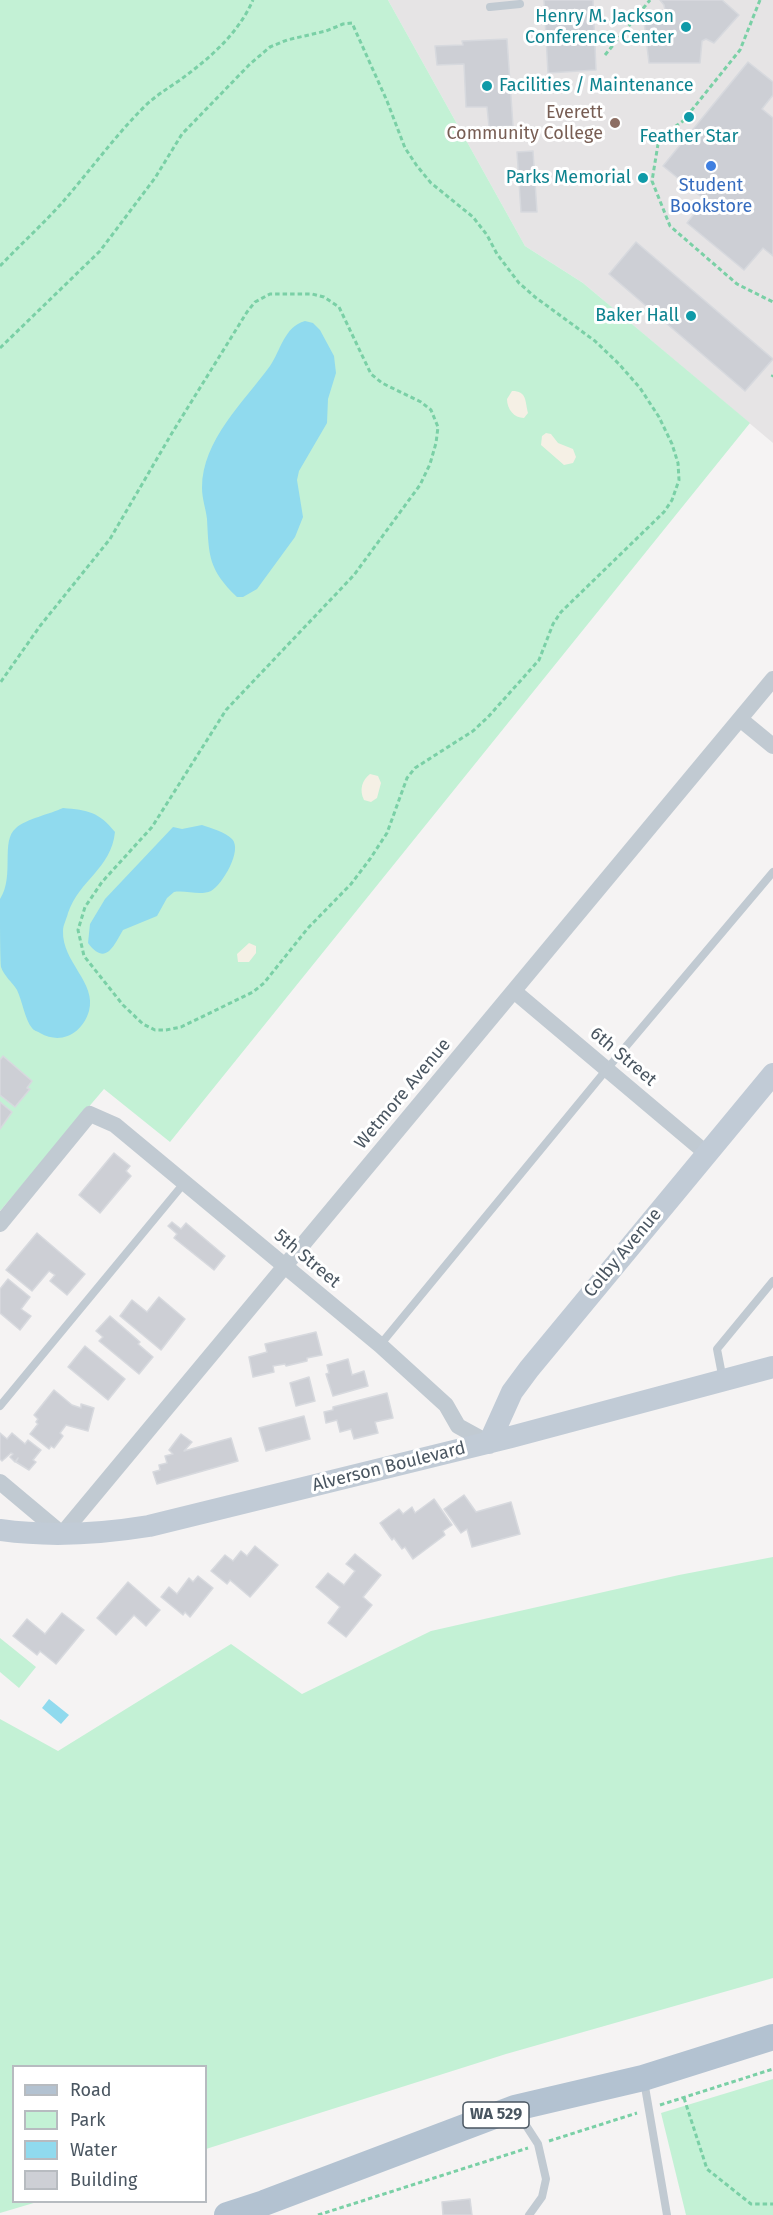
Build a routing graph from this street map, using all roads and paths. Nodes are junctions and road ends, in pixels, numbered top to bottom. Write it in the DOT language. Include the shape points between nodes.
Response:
graph roads {
  1 [pos="253,0"];
  2 [pos="650,0"];
  3 [pos="760,0"];
  4 [pos="520,4"];
  5 [pos="490,7"];
  6 [pos="605,56"];
  7 [pos="0,266"];
  8 [pos="773,302"];
  9 [pos="0,348"];
  10 [pos="773,679"];
  11 [pos="0,683"];
  12 [pos="740,719"];
  13 [pos="773,746"];
  14 [pos="773,872"];
  15 [pos="515,992"];
  16 [pos="607,1069"];
  17 [pos="773,1074"];
  18 [pos="706,1153"];
  19 [pos="185,1182"];
  20 [pos="0,1224"];
  21 [pos="285,1265"];
  22 [pos="773,1281"];
  23 [pos="381,1345"];
  24 [pos="773,1367"];
  25 [pos="723,1380"];
  26 [pos="0,1406"];
  27 [pos="489,1443"];
  28 [pos="0,1482"];
  29 [pos="0,1530"];
  30 [pos="62,1534"];
  31 [pos="773,2037"];
  32 [pos="643,2078"];
  33 [pos="684,2098"];
  34 [pos="515,2108"];
  35 [pos="773,2204"];
  36 [pos="227,2215"];
  37 [pos="529,2215"];
  38 [pos="667,2215"];
  1 -- 7 [label="path" via="241,23 220,48 157,94 61,204"];
  2 -- 6 [label="path"];
  3 -- 8 [label="path" via="740,50 683,121 659,138 652,180 670,226 737,284"];
  4 -- 5 [label="lane"];
  9 -- 11 [label="path" via="100,251 155,178 182,134 250,64 270,47 287,40 352,23 405,147 417,166 431,183 473,217 519,283 595,341 640,388 672,444 679,480 664,512 561,612 538,660 488,717 406,778 387,833 370,859 264,984 181,1027 155,1030 143,1024 95,972 80,944 78,930 85,907 102,882 152,827 226,710 354,575 420,485 436,443 438,427 431,410 371,374 339,307 324,297 270,294 255,302 186,409 110,539"];
  10 -- 12 [label="street, Wetmore Avenue"];
  12 -- 13 [label="street"];
  12 -- 15 [label="street, Wetmore Avenue"];
  14 -- 16 [label="lane"];
  15 -- 16 [label="street, 6th Street"];
  15 -- 21 [label="street, Wetmore Avenue"];
  16 -- 18 [label="street, 6th Street"];
  16 -- 23 [label="lane"];
  17 -- 18 [label="main road, Colby Avenue"];
  18 -- 27 [label="main road, Colby Avenue" via="528,1369 512,1392"];
  19 -- 20 [label="street, 5th Street" via="115,1125 90,1114"];
  19 -- 21 [label="street, 5th Street"];
  19 -- 26 [label="lane"];
  21 -- 23 [label="street, 5th Street"];
  21 -- 30 [label="street, Wetmore Avenue"];
  22 -- 25 [label="lane" via="717,1348"];
  23 -- 27 [label="street, 5th Street" via="446,1405 458,1426"];
  24 -- 25 [label="main road, Alverson Boulevard"];
  25 -- 27 [label="main road, Alverson Boulevard"];
  27 -- 30 [label="main road, Alverson Boulevard" via="148,1526 109,1533"];
  28 -- 30 [label="street"];
  29 -- 30 [label="main road, Alverson Boulevard"];
  31 -- 32 [label="main road, WA 529"];
  32 -- 34 [label="main road, WA 529"];
  32 -- 38 [label="lane"];
  33 -- 35 [label="path" via="706,2169 751,2204"];
  34 -- 36 [label="main road, WA 529"];
  34 -- 37 [label="lane" via="538,2144 546,2179 542,2197"];
}
